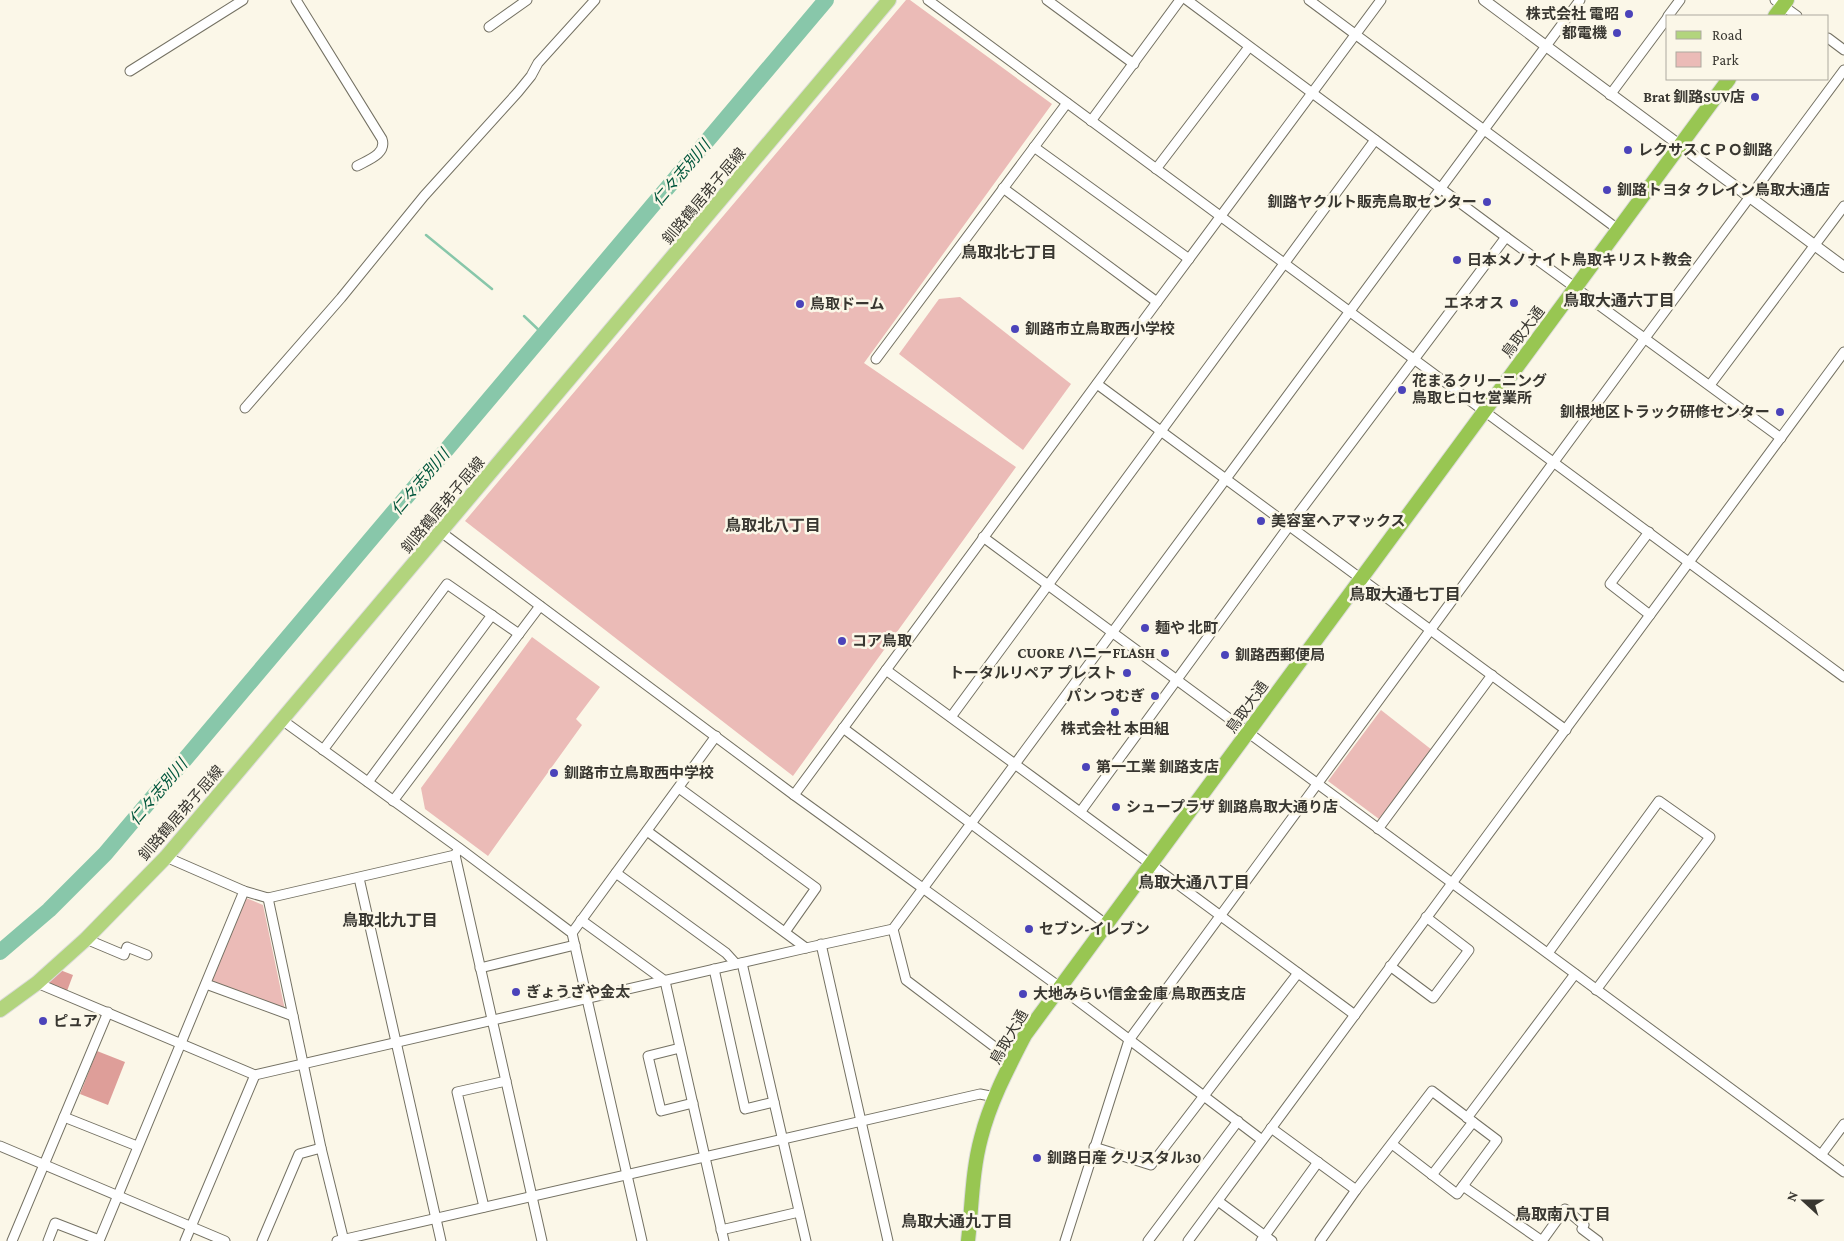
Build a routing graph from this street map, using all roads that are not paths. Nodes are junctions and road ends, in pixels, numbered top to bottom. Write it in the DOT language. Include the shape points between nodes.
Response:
graph roads {
  1 [pos="243,0"];
  2 [pos="296,0"];
  3 [pos="527,0"];
  4 [pos="595,0"];
  5 [pos="890,0"];
  6 [pos="928,0"];
  7 [pos="1047,0"];
  8 [pos="1180,0"];
  9 [pos="1187,0"];
  10 [pos="1309,0"];
  11 [pos="1381,0"];
  12 [pos="1484,0"];
  13 [pos="1580,0"];
  14 [pos="1680,0"];
  15 [pos="1780,6"];
  16 [pos="1669,15"];
  17 [pos="1795,15"];
  18 [pos="1666,19"];
  19 [pos="489,27"];
  20 [pos="1355,34"];
  21 [pos="1829,39"];
  22 [pos="1249,47"];
  23 [pos="1547,47"];
  24 [pos="1844,50"];
  25 [pos="1134,64"];
  26 [pos="130,70"];
  27 [pos="1844,70"];
  28 [pos="1729,80"];
  29 [pos="1312,92"];
  30 [pos="1610,95"];
  31 [pos="1067,103"];
  32 [pos="1091,121"];
  33 [pos="1485,131"];
  34 [pos="1375,140"];
  35 [pos="1034,146"];
  36 [pos="1680,146"];
  37 [pos="357,166"];
  38 [pos="1156,169"];
  39 [pos="1003,188"];
  40 [pos="1440,188"];
  41 [pos="1750,196"];
  42 [pos="1844,206"];
  43 [pos="1221,216"];
  44 [pos="1619,230"];
  45 [pos="1506,237"];
  46 [pos="1815,246"];
  47 [pos="1189,259"];
  48 [pos="1284,264"];
  49 [pos="1844,267"];
  50 [pos="1576,288"];
  51 [pos="1156,302"];
  52 [pos="1349,312"];
  53 [pos="1645,338"];
  54 [pos="1844,352"];
  55 [pos="876,359"];
  56 [pos="1415,360"];
  57 [pos="1097,384"];
  58 [pos="1710,385"];
  59 [pos="246,408"];
  60 [pos="1484,411"];
  61 [pos="1161,432"];
  62 [pos="1781,438"];
  63 [pos="1554,462"];
  64 [pos="1226,480"];
  65 [pos="1290,526"];
  66 [pos="441,532"];
  67 [pos="1649,532"];
  68 [pos="983,537"];
  69 [pos="1689,562"];
  70 [pos="1360,579"];
  71 [pos="1048,586"];
  72 [pos="540,606"];
  73 [pos="492,615"];
  74 [pos="1650,615"];
  75 [pos="1431,630"];
  76 [pos="1112,633"];
  77 [pos="519,634"];
  78 [pos="886,670"];
  79 [pos="1492,675"];
  80 [pos="1844,677"];
  81 [pos="1178,681"];
  82 [pos="951,717"];
  83 [pos="282,720"];
  84 [pos="843,728"];
  85 [pos="1566,730"];
  86 [pos="1249,733"];
  87 [pos="716,736"];
  88 [pos="323,750"];
  89 [pos="1014,765"];
  90 [pos="368,782"];
  91 [pos="1318,784"];
  92 [pos="679,788"];
  93 [pos="794,795"];
  94 [pos="393,801"];
  95 [pos="1081,812"];
  96 [pos="972,823"];
  97 [pos="1378,829"];
  98 [pos="647,831"];
  99 [pos="457,851"];
  100 [pos="166,857"];
  101 [pos="1150,865"];
  102 [pos="616,873"];
  103 [pos="359,878"];
  104 [pos="1451,883"];
  105 [pos="924,888"];
  106 [pos="244,892"];
  107 [pos="268,898"];
  108 [pos="1220,915"];
  109 [pos="1426,918"];
  110 [pos="581,920"];
  111 [pos="1107,925"];
  112 [pos="893,929"];
  113 [pos="784,932"];
  114 [pos="572,933"];
  115 [pos="86,939"];
  116 [pos="821,944"];
  117 [pos="574,945"];
  118 [pos="806,948"];
  119 [pos="1548,954"];
  120 [pos="147,955"];
  121 [pos="739,964"];
  122 [pos="1390,966"];
  123 [pos="480,968"];
  124 [pos="714,969"];
  125 [pos="1298,972"];
  126 [pos="1575,974"];
  127 [pos="665,981"];
  128 [pos="37,983"];
  129 [pos="206,984"];
  130 [pos="1061,988"];
  131 [pos="1596,990"];
  132 [pos="587,999"];
  133 [pos="0,1010"];
  134 [pos="108,1012"];
  135 [pos="1355,1014"];
  136 [pos="293,1016"];
  137 [pos="492,1020"];
  138 [pos="1129,1040"];
  139 [pos="397,1042"];
  140 [pos="181,1043"];
  141 [pos="680,1048"];
  142 [pos="1012,1060"];
  143 [pos="303,1064"];
  144 [pos="255,1075"];
  145 [pos="506,1081"];
  146 [pos="1204,1096"];
  147 [pos="995,1097"];
  148 [pos="774,1102"];
  149 [pos="692,1104"];
  150 [pos="64,1117"];
  151 [pos="1470,1120"];
  152 [pos="861,1121"];
  153 [pos="1238,1121"];
  154 [pos="1844,1124"];
  155 [pos="1271,1128"];
  156 [pos="783,1140"];
  157 [pos="1262,1140"];
  158 [pos="1392,1144"];
  159 [pos="0,1146"];
  160 [pos="137,1146"];
  161 [pos="1094,1147"];
  162 [pos="321,1148"];
  163 [pos="1821,1155"];
  164 [pos="705,1157"];
  165 [pos="1318,1162"];
  166 [pos="44,1164"];
  167 [pos="1844,1172"];
  168 [pos="627,1175"];
  169 [pos="1432,1175"];
  170 [pos="1463,1186"];
  171 [pos="1356,1190"];
  172 [pos="117,1195"];
  173 [pos="531,1196"];
  174 [pos="1218,1201"];
  175 [pos="484,1207"];
  176 [pos="799,1212"];
  177 [pos="436,1218"];
  178 [pos="191,1227"];
  179 [pos="721,1230"];
  180 [pos="1266,1239"];
  181 [pos="12,1241"];
  182 [pos="48,1241"];
  183 [pos="99,1241"];
  184 [pos="185,1241"];
  185 [pos="225,1241"];
  186 [pos="262,1241"];
  187 [pos="341,1241"];
  188 [pos="441,1241"];
  189 [pos="542,1241"];
  190 [pos="642,1241"];
  191 [pos="724,1241"];
  192 [pos="806,1241"];
  193 [pos="888,1241"];
  194 [pos="968,1241"];
  195 [pos="1065,1241"];
  196 [pos="1148,1241"];
  197 [pos="1188,1241"];
  198 [pos="1320,1241"];
  199 [pos="1542,1241"];
  200 [pos="1598,1241"];
  1 -- 26 [label="street"];
  2 -- 37 [label="street" via="382,139 382,150"];
  3 -- 19 [label="street"];
  4 -- 59 [label="street" via="424,196"];
  5 -- 66 [label="main road, 釧路鶴居弟子屈線"];
  6 -- 31 [label="street"];
  7 -- 25 [label="street"];
  8 -- 25 [label="street"];
  9 -- 22 [label="street"];
  10 -- 20 [label="street"];
  11 -- 20 [label="street"];
  12 -- 23 [label="street"];
  13 -- 23 [label="street"];
  14 -- 16 [label="street"];
  15 -- 17 [label="street"];
  18 -- 30 [label="street"];
  20 -- 29 [label="street"];
  20 -- 33 [label="street"];
  21 -- 24 [label="street"];
  22 -- 29 [label="street"];
  22 -- 38 [label="street"];
  23 -- 30 [label="street"];
  23 -- 33 [label="street"];
  25 -- 32 [label="street"];
  27 -- 41 [label="street"];
  28 -- 36 [label="highway, 鳥取大通"];
  29 -- 34 [label="street"];
  29 -- 43 [label="street"];
  30 -- 36 [label="street"];
  31 -- 32 [label="street"];
  31 -- 35 [label="street"];
  32 -- 38 [label="street"];
  33 -- 40 [label="street"];
  33 -- 44 [label="street"];
  34 -- 40 [label="street"];
  34 -- 48 [label="street"];
  35 -- 39 [label="street"];
  35 -- 47 [label="street"];
  36 -- 41 [label="street"];
  36 -- 44 [label="highway, 鳥取大通"];
  38 -- 43 [label="street"];
  39 -- 51 [label="street"];
  39 -- 55 [label="street"];
  40 -- 45 [label="street"];
  40 -- 52 [label="street"];
  41 -- 46 [label="street"];
  41 -- 53 [label="street"];
  42 -- 46 [label="street"];
  43 -- 47 [label="street"];
  43 -- 48 [label="street"];
  44 -- 50 [label="highway, 鳥取大通"];
  45 -- 50 [label="street"];
  45 -- 56 [label="street"];
  46 -- 49 [label="street"];
  46 -- 58 [label="street"];
  47 -- 51 [label="street"];
  48 -- 52 [label="street"];
  48 -- 61 [label="street"];
  50 -- 53 [label="street"];
  50 -- 60 [label="highway, 鳥取大通"];
  51 -- 57 [label="street"];
  52 -- 56 [label="street"];
  52 -- 64 [label="street"];
  53 -- 58 [label="street"];
  53 -- 63 [label="street"];
  54 -- 62 [label="street"];
  56 -- 60 [label="street"];
  56 -- 65 [label="street"];
  57 -- 61 [label="street"];
  57 -- 68 [label="street"];
  58 -- 62 [label="street"];
  60 -- 63 [label="street"];
  60 -- 70 [label="highway, 鳥取大通"];
  61 -- 64 [label="street"];
  61 -- 71 [label="street"];
  62 -- 69 [label="street"];
  63 -- 67 [label="street"];
  63 -- 75 [label="street"];
  64 -- 65 [label="street"];
  64 -- 76 [label="street"];
  65 -- 70 [label="street"];
  65 -- 81 [label="street"];
  66 -- 72 [label="street"];
  66 -- 83 [label="main road, 釧路鶴居弟子屈線"];
  67 -- 69 [label="street"];
  67 -- 74 [label="street" via="1610,584"];
  68 -- 71 [label="street"];
  68 -- 78 [label="street"];
  69 -- 74 [label="street"];
  69 -- 80 [label="street"];
  70 -- 75 [label="street"];
  70 -- 86 [label="highway, 鳥取大通"];
  71 -- 76 [label="street"];
  71 -- 82 [label="street"];
  72 -- 77 [label="street"];
  72 -- 87 [label="street"];
  73 -- 77 [label="street"];
  73 -- 88 [label="street" via="447,584"];
  73 -- 90 [label="street"];
  74 -- 85 [label="street"];
  75 -- 79 [label="street"];
  75 -- 91 [label="street"];
  76 -- 81 [label="street"];
  76 -- 89 [label="street"];
  77 -- 94 [label="street"];
  78 -- 82 [label="street"];
  78 -- 84 [label="street"];
  79 -- 85 [label="street"];
  79 -- 97 [label="street"];
  81 -- 86 [label="street"];
  81 -- 95 [label="street"];
  82 -- 89 [label="street"];
  83 -- 88 [label="street"];
  83 -- 100 [label="main road, 釧路鶴居弟子屈線"];
  84 -- 93 [label="street"];
  84 -- 96 [label="street"];
  85 -- 104 [label="street"];
  86 -- 91 [label="street"];
  86 -- 101 [label="highway, 鳥取大通"];
  87 -- 92 [label="street"];
  87 -- 93 [label="street"];
  88 -- 90 [label="street"];
  89 -- 95 [label="street"];
  89 -- 96 [label="street"];
  90 -- 94 [label="street"];
  91 -- 97 [label="street"];
  91 -- 108 [label="street"];
  92 -- 98 [label="street"];
  92 -- 113 [label="street" via="816,888"];
  93 -- 105 [label="street"];
  94 -- 99 [label="street"];
  95 -- 101 [label="street"];
  96 -- 105 [label="street"];
  96 -- 111 [label="street"];
  97 -- 104 [label="street"];
  98 -- 102 [label="street"];
  98 -- 113 [label="street"];
  99 -- 103 [label="street"];
  99 -- 114 [label="street"];
  99 -- 123 [label="street"];
  100 -- 106 [label="street"];
  100 -- 115 [label="main road, 釧路鶴居弟子屈線"];
  101 -- 108 [label="street"];
  101 -- 111 [label="highway, 鳥取大通"];
  102 -- 110 [label="street"];
  102 -- 121 [label="street"];
  103 -- 107 [label="street"];
  103 -- 139 [label="street"];
  104 -- 109 [label="street"];
  104 -- 119 [label="street"];
  105 -- 112 [label="street"];
  105 -- 130 [label="street"];
  106 -- 107 [label="street"];
  106 -- 129 [label="street"];
  107 -- 136 [label="street"];
  108 -- 125 [label="street"];
  108 -- 138 [label="street"];
  109 -- 122 [label="street"];
  109 -- 122 [label="street" via="1469,950 1433,998"];
  110 -- 114 [label="street"];
  110 -- 127 [label="street"];
  111 -- 130 [label="highway, 鳥取大通"];
  112 -- 116 [label="street"];
  112 -- 142 [label="street" via="906,980"];
  113 -- 118 [label="street"];
  114 -- 117 [label="street"];
  115 -- 120 [label="street" via="124,955 127,947"];
  115 -- 128 [label="main road, 釧路鶴居弟子屈線"];
  116 -- 118 [label="street"];
  116 -- 152 [label="street"];
  117 -- 123 [label="street"];
  117 -- 132 [label="street"];
  118 -- 121 [label="street"];
  119 -- 126 [label="street"];
  119 -- 131 [label="street" via="1659,801 1710,838"];
  121 -- 124 [label="street"];
  121 -- 148 [label="street"];
  122 -- 135 [label="street"];
  123 -- 137 [label="street"];
  124 -- 127 [label="street"];
  124 -- 148 [label="street" via="745,1109"];
  125 -- 135 [label="street"];
  125 -- 146 [label="street"];
  126 -- 131 [label="street"];
  126 -- 151 [label="street"];
  127 -- 132 [label="street"];
  127 -- 141 [label="street"];
  128 -- 133 [label="main road, 釧路鶴居弟子屈線"];
  128 -- 134 [label="street"];
  129 -- 136 [label="street"];
  129 -- 140 [label="street"];
  130 -- 138 [label="street"];
  130 -- 142 [label="highway, 鳥取大通"];
  131 -- 163 [label="street"];
  132 -- 137 [label="street"];
  132 -- 168 [label="street"];
  134 -- 140 [label="street"];
  134 -- 150 [label="street"];
  135 -- 155 [label="street"];
  136 -- 143 [label="street"];
  137 -- 139 [label="street"];
  137 -- 145 [label="street"];
  138 -- 146 [label="street"];
  138 -- 161 [label="street"];
  139 -- 143 [label="street"];
  139 -- 177 [label="street"];
  140 -- 144 [label="street"];
  140 -- 160 [label="street"];
  141 -- 149 [label="street"];
  141 -- 149 [label="street" via="648,1056 661,1111"];
  142 -- 147 [label="highway, 鳥取大通"];
  143 -- 144 [label="street"];
  143 -- 162 [label="street"];
  144 -- 178 [label="street"];
  145 -- 173 [label="street"];
  145 -- 175 [label="street" via="458,1092"];
  146 -- 153 [label="street"];
  146 -- 161 [label="street" via="1152,1165"];
  147 -- 152 [label="street" via="980,1094"];
  147 -- 194 [label="highway, 鳥取大通" via="981,1137"];
  148 -- 156 [label="street"];
  149 -- 164 [label="street"];
  150 -- 160 [label="street"];
  150 -- 166 [label="street"];
  151 -- 158 [label="street" via="1432,1091"];
  151 -- 169 [label="street"];
  151 -- 170 [label="street" via="1497,1140"];
  152 -- 156 [label="street"];
  152 -- 193 [label="street"];
  153 -- 157 [label="street"];
  153 -- 196 [label="street"];
  154 -- 163 [label="street"];
  155 -- 157 [label="street"];
  155 -- 165 [label="street"];
  156 -- 164 [label="street"];
  156 -- 176 [label="street"];
  157 -- 174 [label="street"];
  158 -- 169 [label="street"];
  158 -- 171 [label="street"];
  159 -- 166 [label="street"];
  160 -- 172 [label="street"];
  161 -- 195 [label="street"];
  162 -- 186 [label="street" via="299,1154"];
  162 -- 187 [label="street"];
  163 -- 167 [label="street"];
  164 -- 168 [label="street"];
  164 -- 179 [label="street"];
  165 -- 171 [label="street"];
  165 -- 180 [label="street"];
  166 -- 172 [label="street"];
  166 -- 181 [label="street"];
  168 -- 173 [label="street"];
  168 -- 190 [label="street"];
  169 -- 170 [label="street" via="1457,1194"];
  170 -- 199 [label="street"];
  171 -- 198 [label="street"];
  172 -- 178 [label="street"];
  172 -- 183 [label="street"];
  173 -- 175 [label="street"];
  173 -- 189 [label="street"];
  174 -- 180 [label="street"];
  174 -- 197 [label="street"];
  175 -- 177 [label="street"];
  176 -- 179 [label="street"];
  176 -- 192 [label="street"];
  177 -- 187 [label="street"];
  177 -- 188 [label="street"];
  178 -- 184 [label="street"];
  178 -- 185 [label="street"];
  179 -- 191 [label="street"];
  182 -- 183 [label="street" via="56,1223"];
  199 -- 200 [label="street" via="1564,1209"];
}
